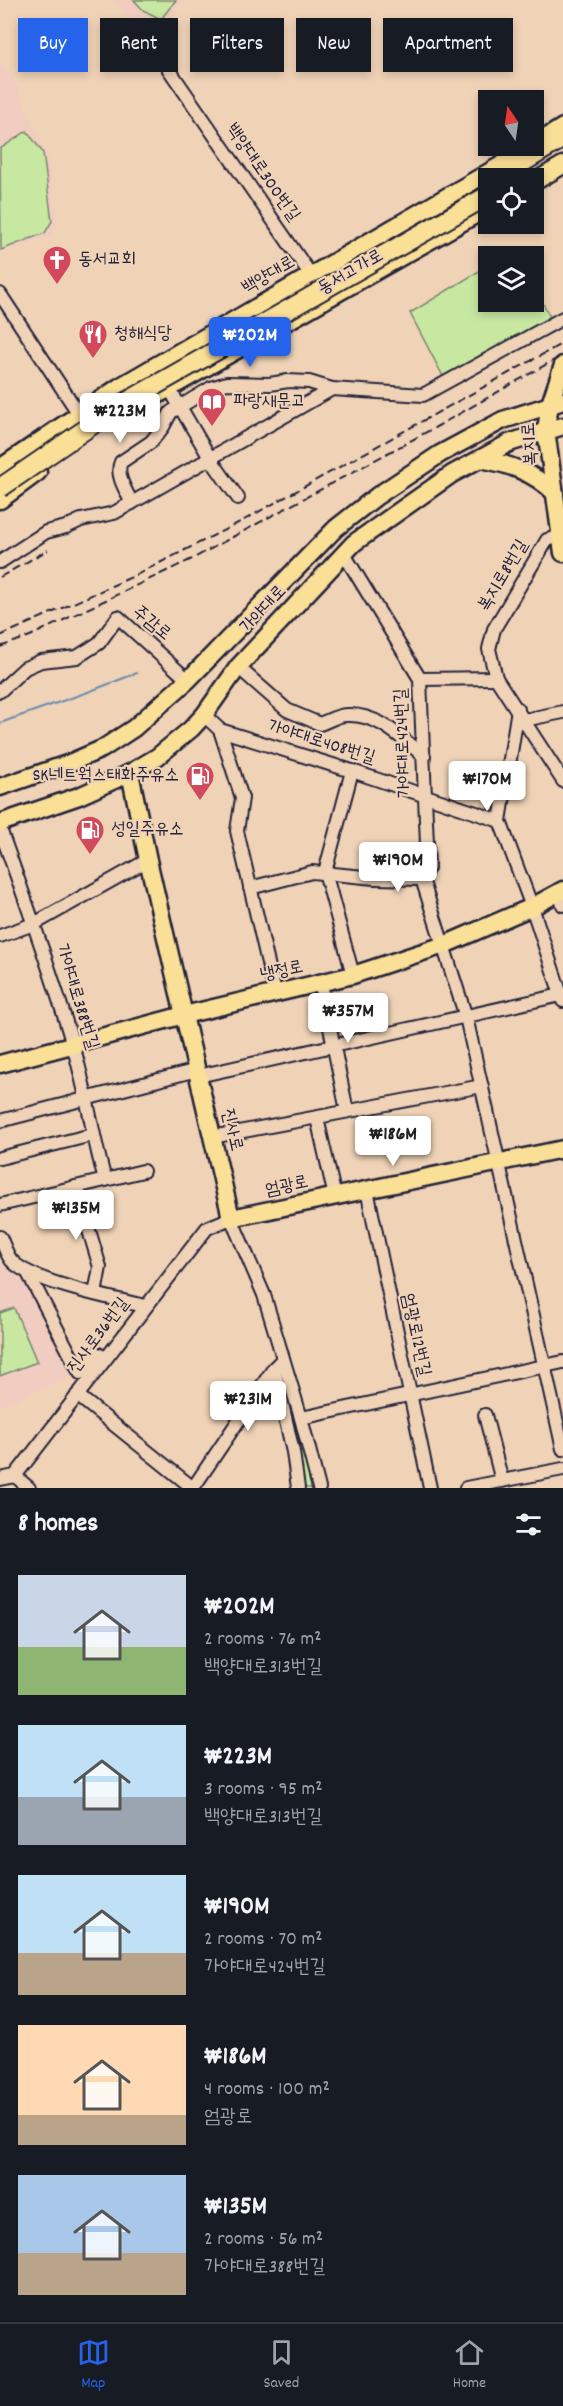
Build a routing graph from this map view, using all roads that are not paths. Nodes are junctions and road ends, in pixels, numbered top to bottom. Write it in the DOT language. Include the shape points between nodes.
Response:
graph roads {
  1 [pos="171,72"];
  2 [pos="563,127"];
  3 [pos="563,138"];
  4 [pos="544,139"];
  5 [pos="563,151"];
  6 [pos="515,156"];
  7 [pos="563,165"];
  8 [pos="514,168"];
  9 [pos="535,168"];
  10 [pos="544,176"];
  11 [pos="478,189"];
  12 [pos="478,201"];
  13 [pos="478,213"];
  14 [pos="310,275"];
  15 [pos="0,294"];
  16 [pos="327,298"];
  17 [pos="563,318"];
  18 [pos="560,373"];
  19 [pos="169,388"];
  20 [pos="332,389"];
  21 [pos="556,402"];
  22 [pos="180,407"];
  23 [pos="79,413"];
  24 [pos="563,426"];
  25 [pos="546,430"];
  26 [pos="92,434"];
  27 [pos="210,458"];
  28 [pos="480,459"];
  29 [pos="563,459"];
  30 [pos="0,468"];
  31 [pos="0,476"];
  32 [pos="553,484"];
  33 [pos="0,488"];
  34 [pos="237,498"];
  35 [pos="0,500"];
  36 [pos="132,503"];
  37 [pos="562,544"];
  38 [pos="344,554"];
  39 [pos="0,562"];
  40 [pos="238,668"];
  41 [pos="496,678"];
  42 [pos="420,679"];
  43 [pos="188,680"];
  44 [pos="0,691"];
  45 [pos="563,712"];
  46 [pos="204,715"];
  47 [pos="521,715"];
  48 [pos="220,730"];
  49 [pos="424,756"];
  50 [pos="352,771"];
  51 [pos="130,773"];
  52 [pos="30,777"];
  53 [pos="563,781"];
  54 [pos="0,788"];
  55 [pos="0,793"];
  56 [pos="424,794"];
  57 [pos="500,821"];
  58 [pos="0,823"];
  59 [pos="0,829"];
  60 [pos="148,860"];
  61 [pos="326,872"];
  62 [pos="422,879"];
  63 [pos="250,888"];
  64 [pos="562,896"];
  65 [pos="532,907"];
  66 [pos="34,924"];
  67 [pos="0,936"];
  68 [pos="444,945"];
  69 [pos="353,975"];
  70 [pos="321,984"];
  71 [pos="275,993"];
  72 [pos="562,998"];
  73 [pos="184,1015"];
  74 [pos="466,1017"];
  75 [pos="73,1044"];
  76 [pos="333,1047"];
  77 [pos="0,1064"];
  78 [pos="197,1073"];
  79 [pos="482,1086"];
  80 [pos="86,1099"];
  81 [pos="347,1111"];
  82 [pos="317,1118"];
  83 [pos="0,1121"];
  84 [pos="92,1135"];
  85 [pos="212,1137"];
  86 [pos="563,1149"];
  87 [pos="0,1158"];
  88 [pos="500,1162"];
  89 [pos="143,1171"];
  90 [pos="105,1180"];
  91 [pos="76,1187"];
  92 [pos="367,1190"];
  93 [pos="335,1197"];
  94 [pos="0,1205"];
  95 [pos="231,1218"];
  96 [pos="0,1237"];
  97 [pos="28,1273"];
  98 [pos="95,1294"];
  99 [pos="145,1306"];
  100 [pos="106,1358"];
  101 [pos="563,1362"];
  102 [pos="278,1363"];
  103 [pos="543,1366"];
  104 [pos="77,1395"];
  105 [pos="410,1395"];
  106 [pos="485,1415"];
  107 [pos="301,1418"];
  108 [pos="563,1449"];
  109 [pos="563,1469"];
  110 [pos="15,1476"];
  111 [pos="0,1479"];
  112 [pos="499,1484"];
  113 [pos="29,1488"];
  114 [pos="193,1488"];
  115 [pos="298,1488"];
  116 [pos="319,1488"];
  117 [pos="430,1488"];
  118 [pos="466,1488"];
  1 -- 14 [label="street, 백양대로300번길"];
  2 -- 4 [label="main road, 백양대로"];
  3 -- 8 [label="highway"];
  5 -- 9 [label="highway"];
  6 -- 14 [label="main road, 백양대로"];
  7 -- 10 [label="main road"];
  11 -- 31 [label="highway, 동서고가로" via="114,398"];
  12 -- 33 [label="highway, 동서고가로, bridge" via="121,405"];
  13 -- 16 [label="main road"];
  14 -- 16 [label="street, 백양대로300번길"];
  14 -- 23 [label="main road, 백양대로"];
  15 -- 23 [label="street"];
  16 -- 19 [label="main road"];
  17 -- 20 [label="street" via="423,395"];
  18 -- 21 [label="main road, 복지로"];
  19 -- 22 [label="street"];
  19 -- 26 [label="main road"];
  20 -- 22 [label="street" via="309,382 227,383"];
  20 -- 27 [label="street"];
  21 -- 25 [label="main road, 복지로"];
  21 -- 43 [label="main road, 가야대로" via="503,420 440,454 376,496 336,528"];
  22 -- 27 [label="street"];
  22 -- 36 [label="street" via="171,412 151,442 121,462 122,481"];
  23 -- 26 [label="street"];
  23 -- 30 [label="main road, 백양대로"];
  24 -- 25 [label="main road, 가야대로"];
  25 -- 28 [label="main road, 가야대로"];
  25 -- 32 [label="main road, 복지로"];
  26 -- 35 [label="main road"];
  27 -- 34 [label="street"];
  27 -- 36 [label="street"];
  28 -- 32 [label="main road" via="517,468"];
  28 -- 38 [label="main road, 가야대로" via="390,516"];
  29 -- 32 [label="main road"];
  32 -- 37 [label="main road, 복지로"];
  36 -- 39 [label="street" via="114,513 81,519 66,528 46,532"];
  37 -- 41 [label="street, 복지로8번길" via="547,540 494,629 489,649"];
  38 -- 40 [label="main road, 가야대로"];
  38 -- 42 [label="street, 가야대로424번길"];
  40 -- 46 [label="main road, 가야대로"];
  40 -- 49 [label="street" via="287,710 320,724 345,714 370,717"];
  41 -- 42 [label="street"];
  41 -- 47 [label="street, 복지로8번길"];
  42 -- 49 [label="street, 가야대로424번길"];
  43 -- 44 [label="street, 주감로" via="118,617 92,648 77,657 25,668"];
  43 -- 52 [label="main road, 가야대로" via="134,728 102,749"];
  45 -- 47 [label="street"];
  46 -- 48 [label="street, 가야대로408번길"];
  46 -- 51 [label="main road, 가야대로" via="157,758"];
  47 -- 53 [label="street, 복지로8번길"];
  47 -- 57 [label="street"];
  48 -- 50 [label="street, 가야대로408번길"];
  48 -- 63 [label="street" via="242,798 237,831"];
  49 -- 56 [label="street, 가야대로424번길"];
  50 -- 56 [label="street, 가야대로408번길"];
  50 -- 61 [label="street"];
  51 -- 58 [label="main road, 가야대로" via="80,796"];
  51 -- 60 [label="main road, 진사로"];
  52 -- 54 [label="main road, 가야대로"];
  52 -- 55 [label="main road"];
  56 -- 57 [label="street, 가야대로408번길"];
  56 -- 62 [label="street, 가야대로424번길" via="428,868"];
  57 -- 65 [label="street"];
  59 -- 66 [label="street, 가야대로388번길"];
  60 -- 66 [label="street"];
  60 -- 73 [label="main road, 진사로"];
  61 -- 62 [label="street"];
  61 -- 63 [label="street"];
  61 -- 69 [label="street"];
  62 -- 68 [label="street, 가야대로424번길"];
  63 -- 71 [label="street"];
  64 -- 65 [label="main road, 냉정로"];
  65 -- 68 [label="main road, 냉정로"];
  65 -- 72 [label="street"];
  66 -- 67 [label="street"];
  66 -- 75 [label="street, 가야대로388번길"];
  68 -- 69 [label="main road, 냉정로"];
  68 -- 74 [label="street, 가야대로424번길"];
  69 -- 70 [label="main road, 냉정로"];
  70 -- 71 [label="main road, 냉정로"];
  70 -- 76 [label="street"];
  71 -- 73 [label="main road, 냉정로"];
  72 -- 74 [label="street"];
  73 -- 75 [label="main road, 냉정로"];
  73 -- 78 [label="main road, 진사로"];
  74 -- 76 [label="street"];
  74 -- 79 [label="street, 가야대로424번길"];
  75 -- 77 [label="main road, 냉정로"];
  75 -- 80 [label="street, 가야대로388번길"];
  76 -- 78 [label="street"];
  76 -- 81 [label="street"];
  78 -- 80 [label="street"];
  78 -- 85 [label="main road, 진사로"];
  79 -- 81 [label="street"];
  79 -- 88 [label="street, 가야대로424번길"];
  80 -- 83 [label="street"];
  80 -- 84 [label="street, 가야대로388번길"];
  81 -- 82 [label="street"];
  82 -- 85 [label="street"];
  82 -- 93 [label="street"];
  84 -- 87 [label="street"];
  84 -- 90 [label="street, 가야대로388번길"];
  85 -- 95 [label="main road, 진사로"];
  86 -- 88 [label="main road, 엄광로"];
  88 -- 92 [label="main road, 엄광로"];
  88 -- 103 [label="street, 가야대로424번길"];
  89 -- 90 [label="street"];
  90 -- 91 [label="street"];
  91 -- 94 [label="street"];
  91 -- 98 [label="street" via="100,1267"];
  92 -- 93 [label="main road, 엄광로"];
  92 -- 105 [label="street, 엄광로12번길"];
  93 -- 95 [label="main road, 엄광로"];
  95 -- 99 [label="street, 진사로36번길" via="207,1228"];
  95 -- 102 [label="street, 진사로" via="264,1295"];
  96 -- 97 [label="street" via="11,1261"];
  97 -- 98 [label="street"];
  97 -- 100 [label="street" via="80,1373 96,1353"];
  98 -- 99 [label="street"];
  99 -- 100 [label="street, 진사로36번길"];
  100 -- 104 [label="street, 진사로36번길"];
  101 -- 103 [label="street"];
  102 -- 107 [label="street, 진사로"];
  102 -- 114 [label="street"];
  102 -- 115 [label="street"];
  103 -- 105 [label="street"];
  103 -- 108 [label="street, 가야대로424번길"];
  104 -- 110 [label="street, 진사로36번길"];
  104 -- 114 [label="street"];
  105 -- 107 [label="street"];
  105 -- 117 [label="street, 엄광로12번길"];
  106 -- 112 [label="street"];
  107 -- 116 [label="street, 진사로"];
  109 -- 112 [label="street"];
  110 -- 111 [label="street"];
  110 -- 113 [label="street"];
  112 -- 118 [label="street"];
}
